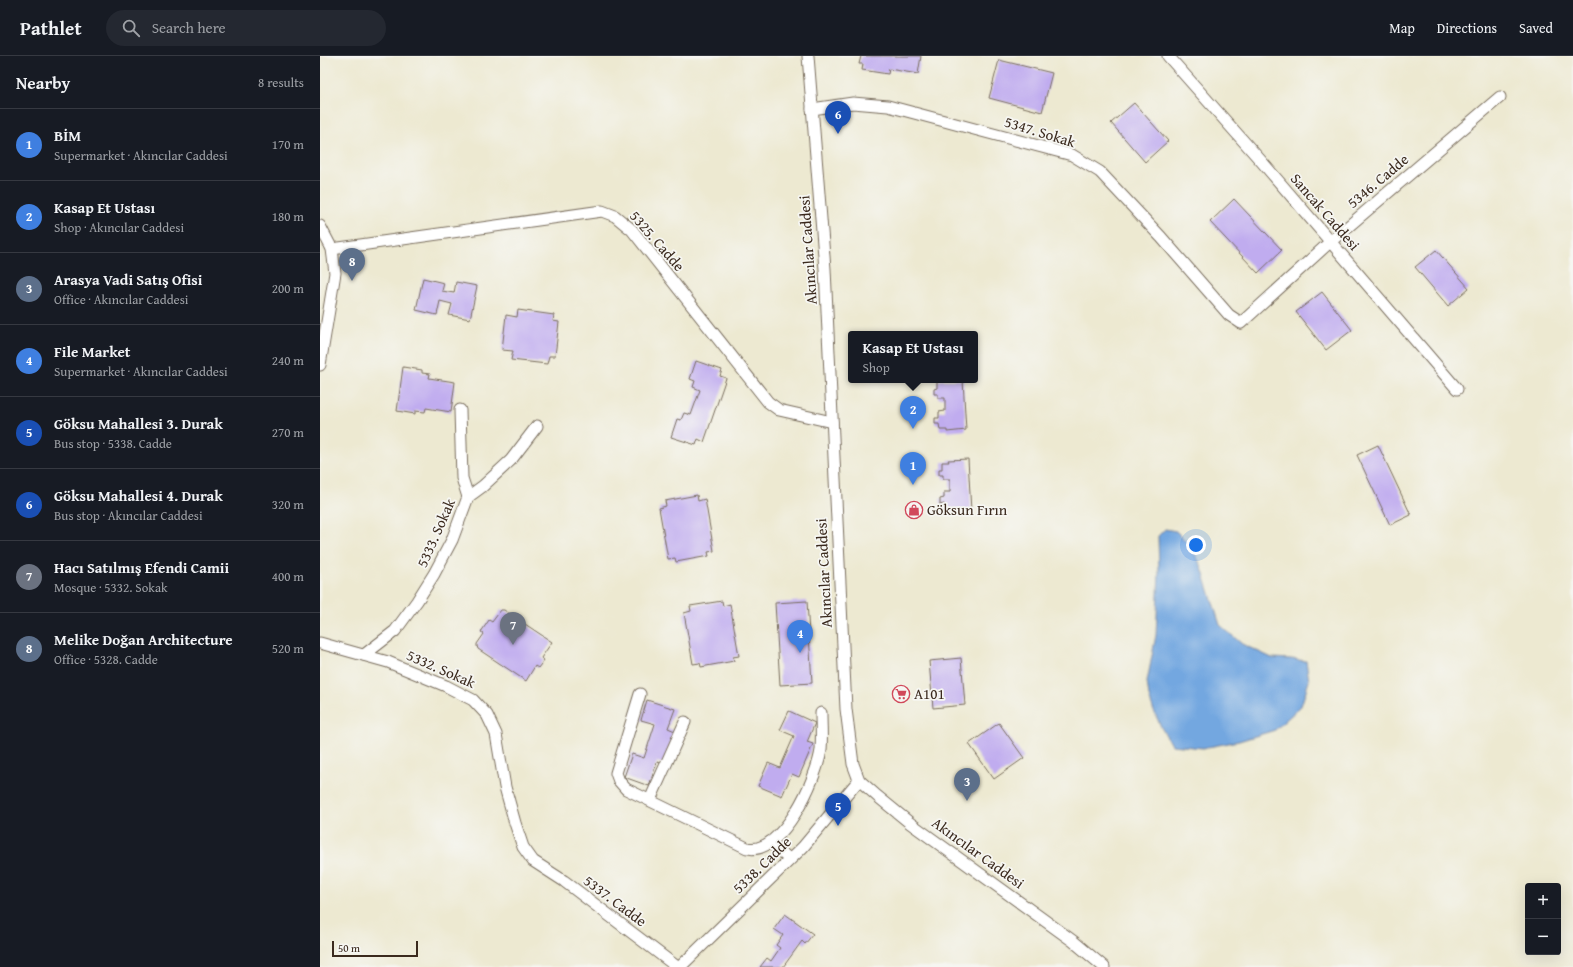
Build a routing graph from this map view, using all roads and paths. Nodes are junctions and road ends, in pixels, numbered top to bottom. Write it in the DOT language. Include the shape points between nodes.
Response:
graph roads {
  1 [pos="808,56"];
  2 [pos="1168,56"];
  3 [pos="1500,97"];
  4 [pos="812,109"];
  5 [pos="320,226"];
  6 [pos="1330,242"];
  7 [pos="332,249"];
  8 [pos="1241,323"];
  9 [pos="320,365"];
  10 [pos="1457,389"];
  11 [pos="460,410"];
  12 [pos="832,422"];
  13 [pos="537,426"];
  14 [pos="468,497"];
  15 [pos="320,643"];
  16 [pos="364,655"];
  17 [pos="640,694"];
  18 [pos="821,713"];
  19 [pos="685,722"];
  20 [pos="860,780"];
  21 [pos="650,800"];
  22 [pos="770,842"];
  23 [pos="789,859"];
  24 [pos="533,861"];
  25 [pos="677,967"];
  26 [pos="680,967"];
  27 [pos="1104,967"];
  1 -- 4 [label="street, Akıncılar Caddesi"];
  2 -- 6 [label="street, Sancak Caddesi"];
  3 -- 6 [label="street, 5346. Cadde"];
  4 -- 8 [label="street, 5347. Sokak" via="853,103 888,106 1072,155 1100,172 1161,237 1229,316"];
  4 -- 12 [label="street, Akıncılar Caddesi" via="825,269"];
  5 -- 7 [label="street"];
  6 -- 8 [label="street, 5346. Cadde"];
  6 -- 10 [label="street, Sancak Caddesi"];
  7 -- 9 [label="street" via="335,273"];
  7 -- 12 [label="street, 5325. Cadde" via="602,211 615,216 632,230 768,402 779,410"];
  11 -- 14 [label="street" via="462,478"];
  12 -- 20 [label="street, Akıncılar Caddesi" via="846,709 853,764"];
  13 -- 14 [label="street, 5333. Sokak" via="511,460"];
  14 -- 16 [label="street, 5333. Sokak" via="452,540 417,601 395,631"];
  15 -- 16 [label="street, 5332. Sokak"];
  16 -- 24 [label="street, 5332. Sokak" via="446,686 473,700 487,715 496,734 505,787 515,823 523,847"];
  17 -- 21 [label="street" via="616,773 618,781 626,789"];
  18 -- 22 [label="street" via="821,750 806,794 800,807"];
  19 -- 21 [label="street"];
  20 -- 23 [label="street, 5338. Cadde" via="803,847"];
  20 -- 27 [label="street, Akıncılar Caddesi" via="910,823"];
  21 -- 22 [label="street" via="747,848 763,847"];
  22 -- 23 [label="street"];
  23 -- 26 [label="street, 5338. Cadde"];
  24 -- 25 [label="street, 5337. Cadde"];
}
